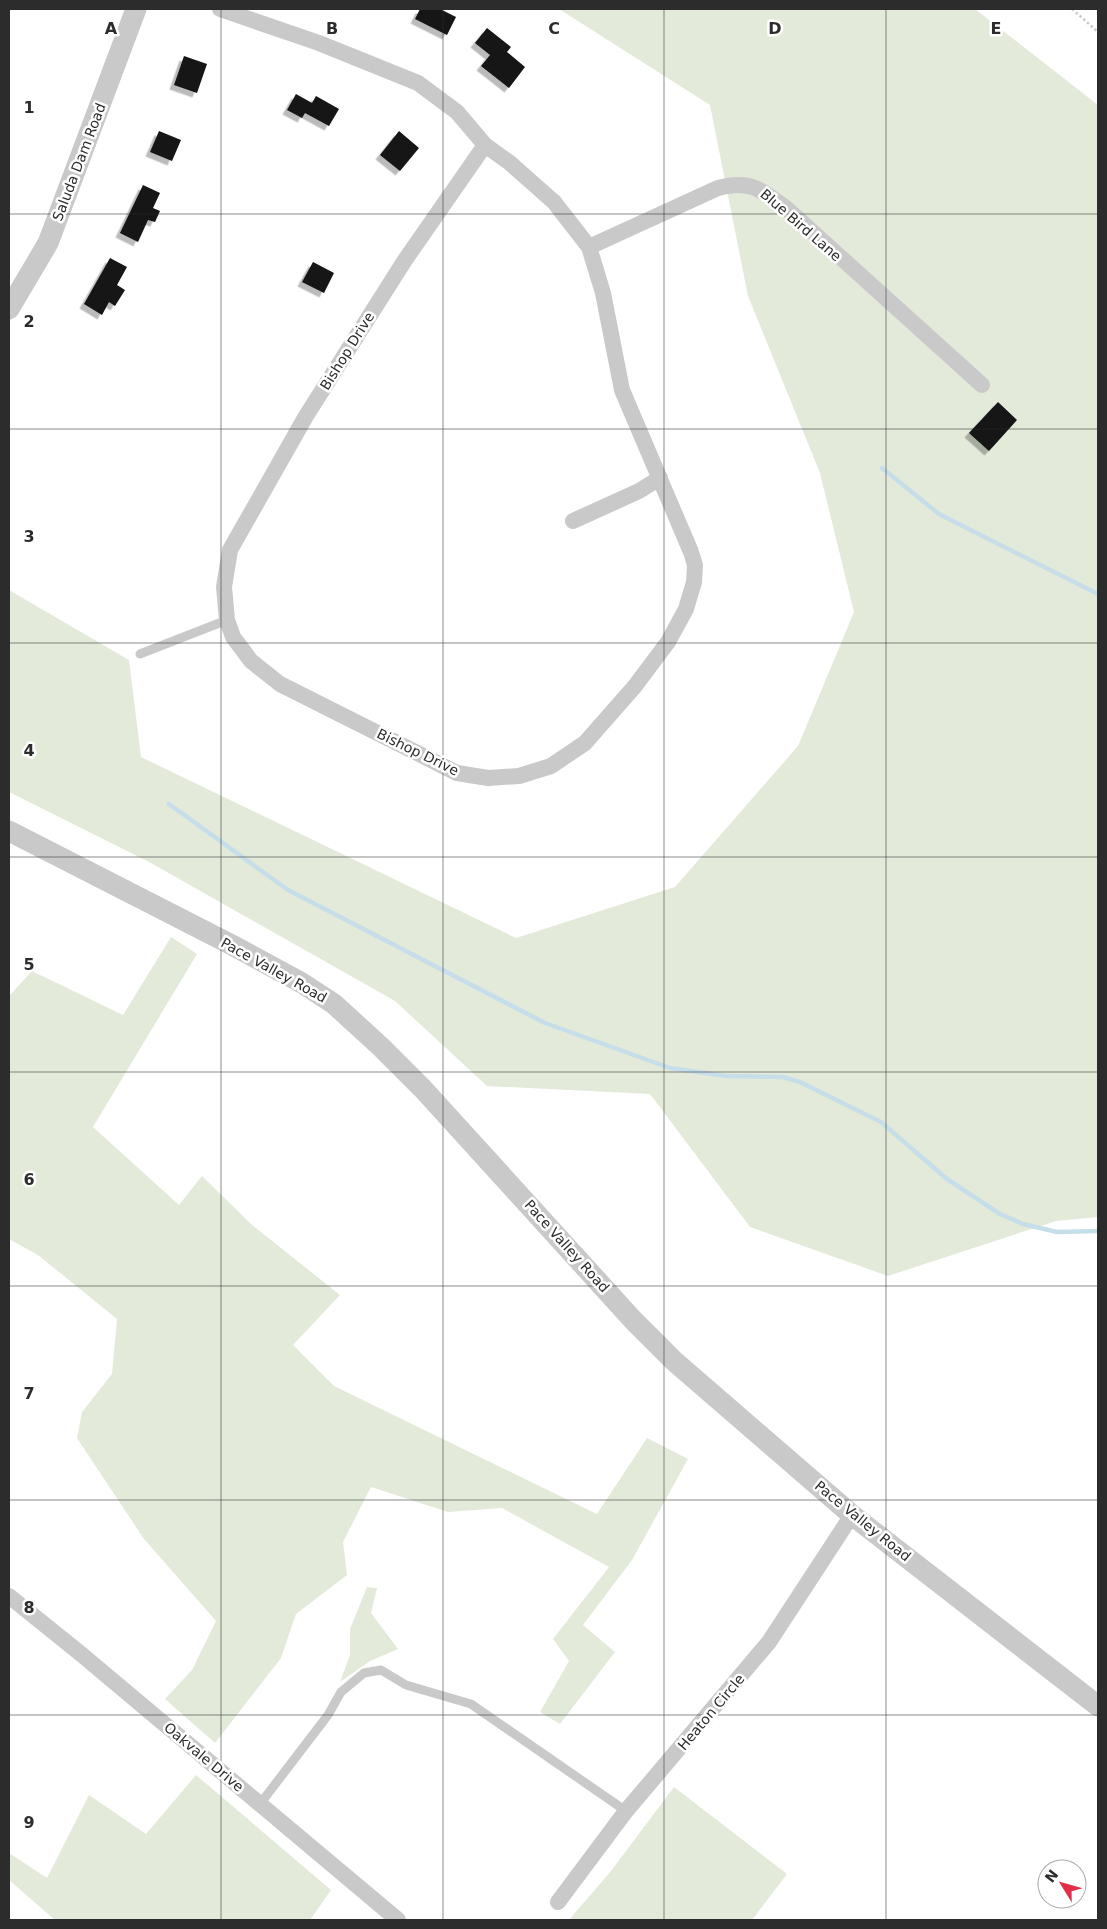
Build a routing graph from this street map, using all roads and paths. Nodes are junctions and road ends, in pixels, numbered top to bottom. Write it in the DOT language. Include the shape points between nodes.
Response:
graph roads {
  1 [pos="136,9"];
  2 [pos="220,9"];
  3 [pos="1072,9"];
  4 [pos="1098,32"];
  5 [pos="485,145"];
  6 [pos="589,247"];
  7 [pos="9,309"];
  8 [pos="982,385"];
  9 [pos="660,478"];
  10 [pos="572,521"];
  11 [pos="227,620"];
  12 [pos="140,654"];
  13 [pos="9,832"];
  14 [pos="852,1515"];
  15 [pos="9,1596"];
  16 [pos="1098,1706"];
  17 [pos="260,1804"];
  18 [pos="626,1811"];
  19 [pos="558,1902"];
  20 [pos="398,1920"];
  1 -- 7 [label="street, Saluda Dam Road" via="48,243"];
  2 -- 5 [label="street, Bishop Drive" via="319,43 418,83 457,112"];
  3 -- 4 [label="path"];
  5 -- 6 [label="street, Bishop Drive" via="554,202"];
  5 -- 11 [label="street, Bishop Drive" via="410,252 306,416 230,550 224,587"];
  6 -- 8 [label="street, Blue Bird Lane" via="718,188 734,184 756,186 786,208"];
  6 -- 9 [label="street, Bishop Drive" via="603,294 622,390"];
  9 -- 10 [label="street"];
  9 -- 11 [label="street, Bishop Drive" via="694,565 694,582 686,609 668,642 607,719 585,742 551,766 519,776 488,778 457,773 280,684 252,661 233,636"];
  11 -- 12 [label="lane"];
  13 -- 14 [label="street, Pace Valley Road" via="232,945 334,1004 423,1089 667,1354"];
  14 -- 16 [label="street, Pace Valley Road"];
  14 -- 18 [label="street, Heaton Circle" via="769,1642"];
  15 -- 17 [label="street, Oakvale Drive"];
  17 -- 18 [label="lane" via="341,1692 364,1673 381,1670 406,1685 470,1704"];
  17 -- 20 [label="street, Oakvale Drive"];
  18 -- 19 [label="street, Heaton Circle"];
}
